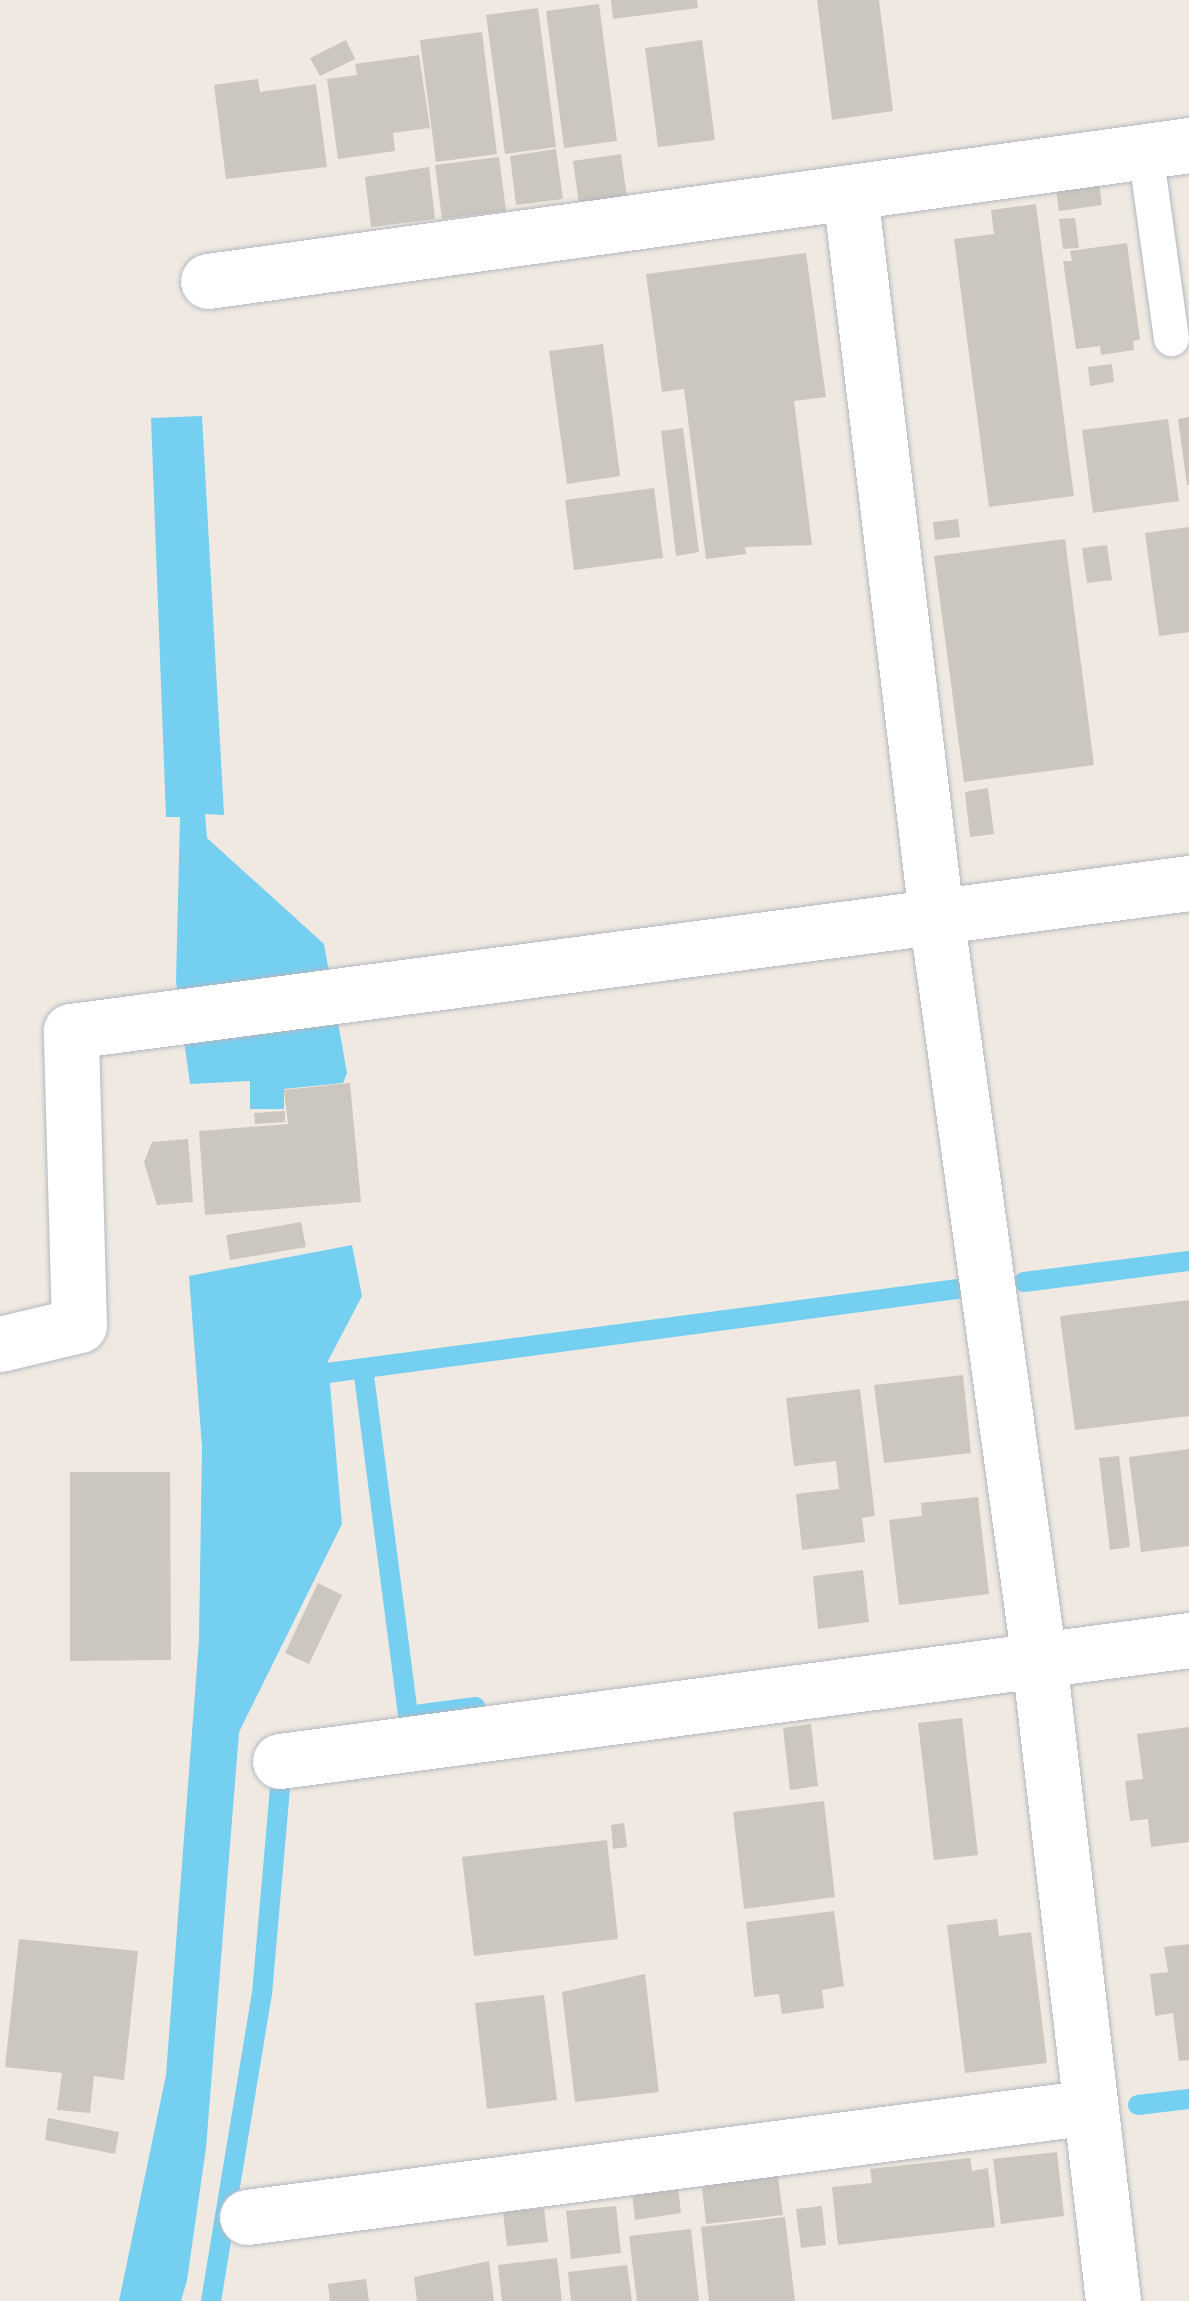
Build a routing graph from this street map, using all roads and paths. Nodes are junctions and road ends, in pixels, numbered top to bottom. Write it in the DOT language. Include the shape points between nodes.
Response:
graph roads {
  1 [pos="1167,148"];
  2 [pos="850,193"];
  3 [pos="208,282"];
  4 [pos="1171,338"];
  5 [pos="1189,883"];
  6 [pos="936,916"];
  7 [pos="0,1344"];
  8 [pos="1189,1640"];
  9 [pos="1039,1660"];
  10 [pos="280,1761"];
  11 [pos="1090,2106"];
  12 [pos="247,2216"];
  13 [pos="1113,2301"];
  1 -- 2 [label="street"];
  1 -- 4 [label="lane"];
  2 -- 3 [label="street"];
  2 -- 6 [label="street"];
  5 -- 6 [label="street"];
  6 -- 7 [label="street" via="71,1031 79,1325"];
  6 -- 9 [label="street"];
  8 -- 9 [label="street"];
  9 -- 10 [label="street"];
  9 -- 11 [label="street"];
  11 -- 12 [label="street"];
  11 -- 13 [label="street"];
}
